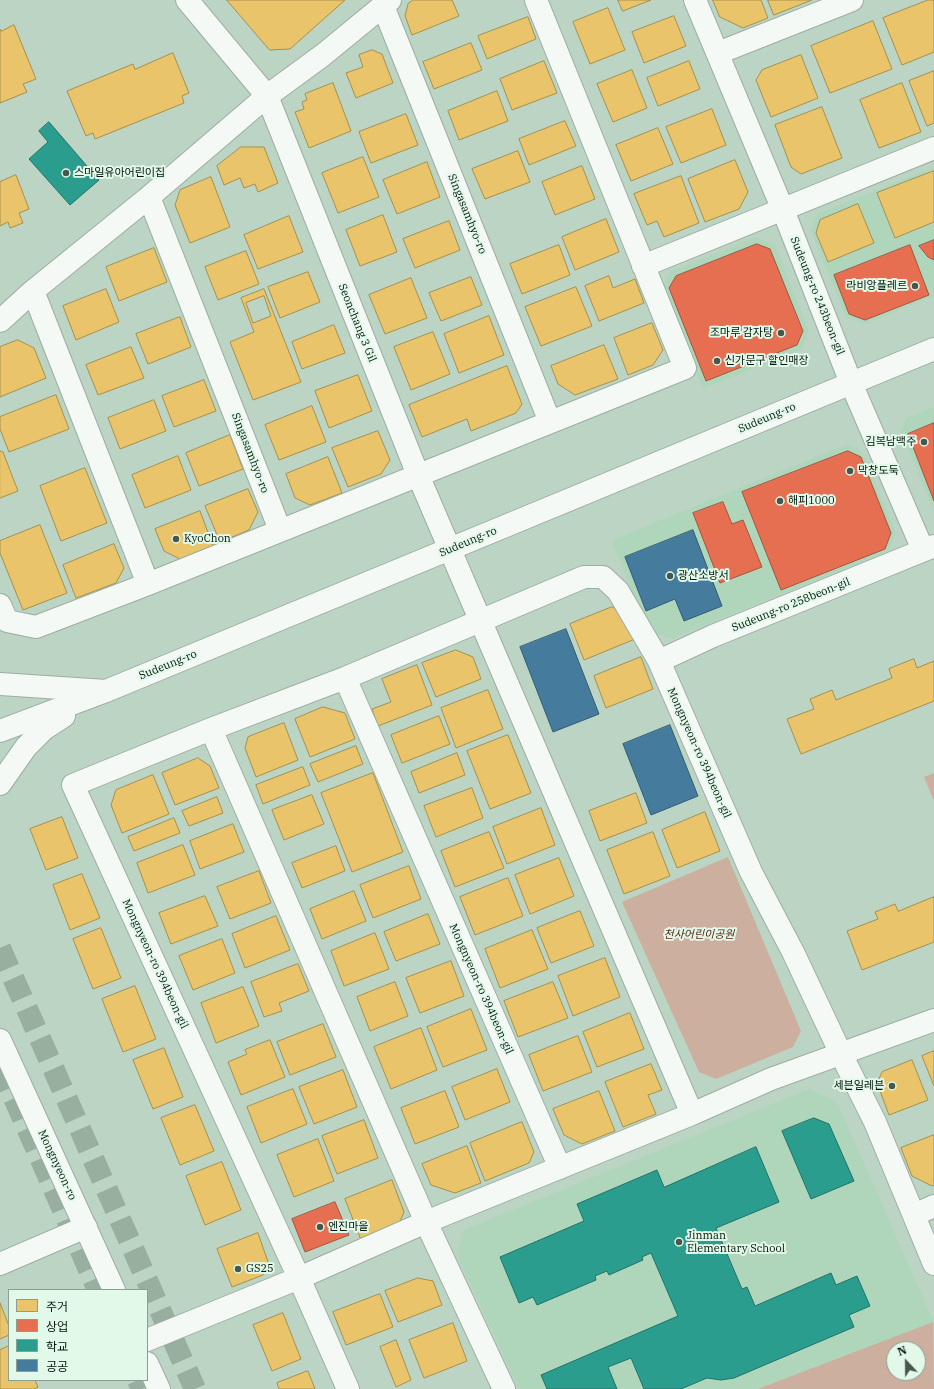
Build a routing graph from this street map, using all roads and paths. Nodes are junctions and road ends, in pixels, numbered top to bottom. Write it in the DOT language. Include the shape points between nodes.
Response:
graph roads {
  1 [pos="187,0"];
  2 [pos="536,0"];
  3 [pos="695,0"];
  4 [pos="852,0"];
  5 [pos="386,3"];
  6 [pos="718,53"];
  7 [pos="267,96"];
  8 [pos="934,148"];
  9 [pos="149,197"];
  10 [pos="783,210"];
  11 [pos="643,266"];
  12 [pos="33,291"];
  13 [pos="0,321"];
  14 [pos="934,349"];
  15 [pos="852,383"];
  16 [pos="550,422"];
  17 [pos="418,475"];
  18 [pos="280,530"];
  19 [pos="929,548"];
  20 [pos="450,549"];
  21 [pos="148,584"];
  22 [pos="4,613"];
  23 [pos="480,622"];
  24 [pos="659,661"];
  25 [pos="345,678"];
  26 [pos="0,684"];
  27 [pos="106,691"];
  28 [pos="211,729"];
  29 [pos="0,731"];
  30 [pos="0,784"];
  31 [pos="934,1020"];
  32 [pos="0,1040"];
  33 [pos="841,1054"];
  34 [pos="692,1114"];
  35 [pos="560,1168"];
  36 [pos="934,1206"];
  37 [pos="914,1215"];
  38 [pos="426,1222"];
  39 [pos="86,1227"];
  40 [pos="0,1264"];
  41 [pos="934,1264"];
  42 [pos="299,1278"];
  43 [pos="114,1289"];
  44 [pos="148,1340"];
  45 [pos="148,1365"];
  46 [pos="158,1389"];
  47 [pos="348,1389"];
  48 [pos="504,1389"];
  1 -- 7 [label="street, Seonchang 3 Gil"];
  2 -- 11 [label="street"];
  3 -- 6 [label="street, Sudeung-ro 243beon-gil"];
  4 -- 6 [label="street"];
  5 -- 7 [label="street, Singasamhyo-ro" via="323,55"];
  5 -- 16 [label="street, Singasamhyo-ro"];
  6 -- 10 [label="street, Sudeung-ro 243beon-gil"];
  7 -- 9 [label="street, Singasamhyo-ro"];
  7 -- 17 [label="street, Seonchang 3 Gil"];
  8 -- 10 [label="street"];
  9 -- 12 [label="street, Singasamhyo-ro"];
  9 -- 18 [label="street, Singasamhyo-ro"];
  10 -- 11 [label="street"];
  10 -- 15 [label="street, Sudeung-ro 243beon-gil"];
  11 -- 16 [label="street" via="685,368"];
  12 -- 13 [label="street, Singasamhyo-ro"];
  12 -- 21 [label="street"];
  14 -- 15 [label="street, Sudeung-ro"];
  15 -- 19 [label="street, Sudeung-ro 258beon-gil"];
  15 -- 20 [label="street, Sudeung-ro"];
  16 -- 17 [label="street"];
  17 -- 18 [label="street"];
  17 -- 20 [label="street, Seonchang 3 Gil"];
  18 -- 21 [label="street"];
  19 -- 24 [label="street, Sudeung-ro 258beon-gil" via="713,636"];
  20 -- 23 [label="street"];
  20 -- 27 [label="street, Sudeung-ro"];
  21 -- 22 [label="street" via="36,627"];
  23 -- 24 [label="street, Mongnyeon-ro 394beon-gil" via="584,577 603,577 618,591"];
  23 -- 25 [label="street, Mongnyeon-ro 394beon-gil"];
  23 -- 34 [label="street"];
  24 -- 33 [label="street, Mongnyeon-ro 394beon-gil" via="751,872 793,952"];
  25 -- 28 [label="street, Mongnyeon-ro 394beon-gil"];
  25 -- 35 [label="street, Mongnyeon-ro 394beon-gil"];
  26 -- 27 [label="street"];
  27 -- 29 [label="street, Sudeung-ro"];
  27 -- 30 [label="street" via="44,729 26,747"];
  28 -- 38 [label="street"];
  28 -- 42 [label="street, Mongnyeon-ro 394beon-gil" via="73,785"];
  31 -- 33 [label="street"];
  32 -- 39 [label="street, Mongnyeon-ro"];
  33 -- 34 [label="street" via="771,1080"];
  33 -- 37 [label="street, Mongnyeon-ro 394beon-gil" via="876,1122"];
  34 -- 35 [label="street"];
  35 -- 38 [label="street"];
  36 -- 37 [label="street"];
  37 -- 41 [label="street, Mongnyeon-ro 394beon-gil"];
  38 -- 42 [label="street"];
  38 -- 48 [label="street"];
  39 -- 40 [label="street"];
  39 -- 43 [label="street, Mongnyeon-ro"];
  42 -- 44 [label="street"];
  42 -- 47 [label="street, Mongnyeon-ro 394beon-gil"];
  45 -- 46 [label="street"];
}
